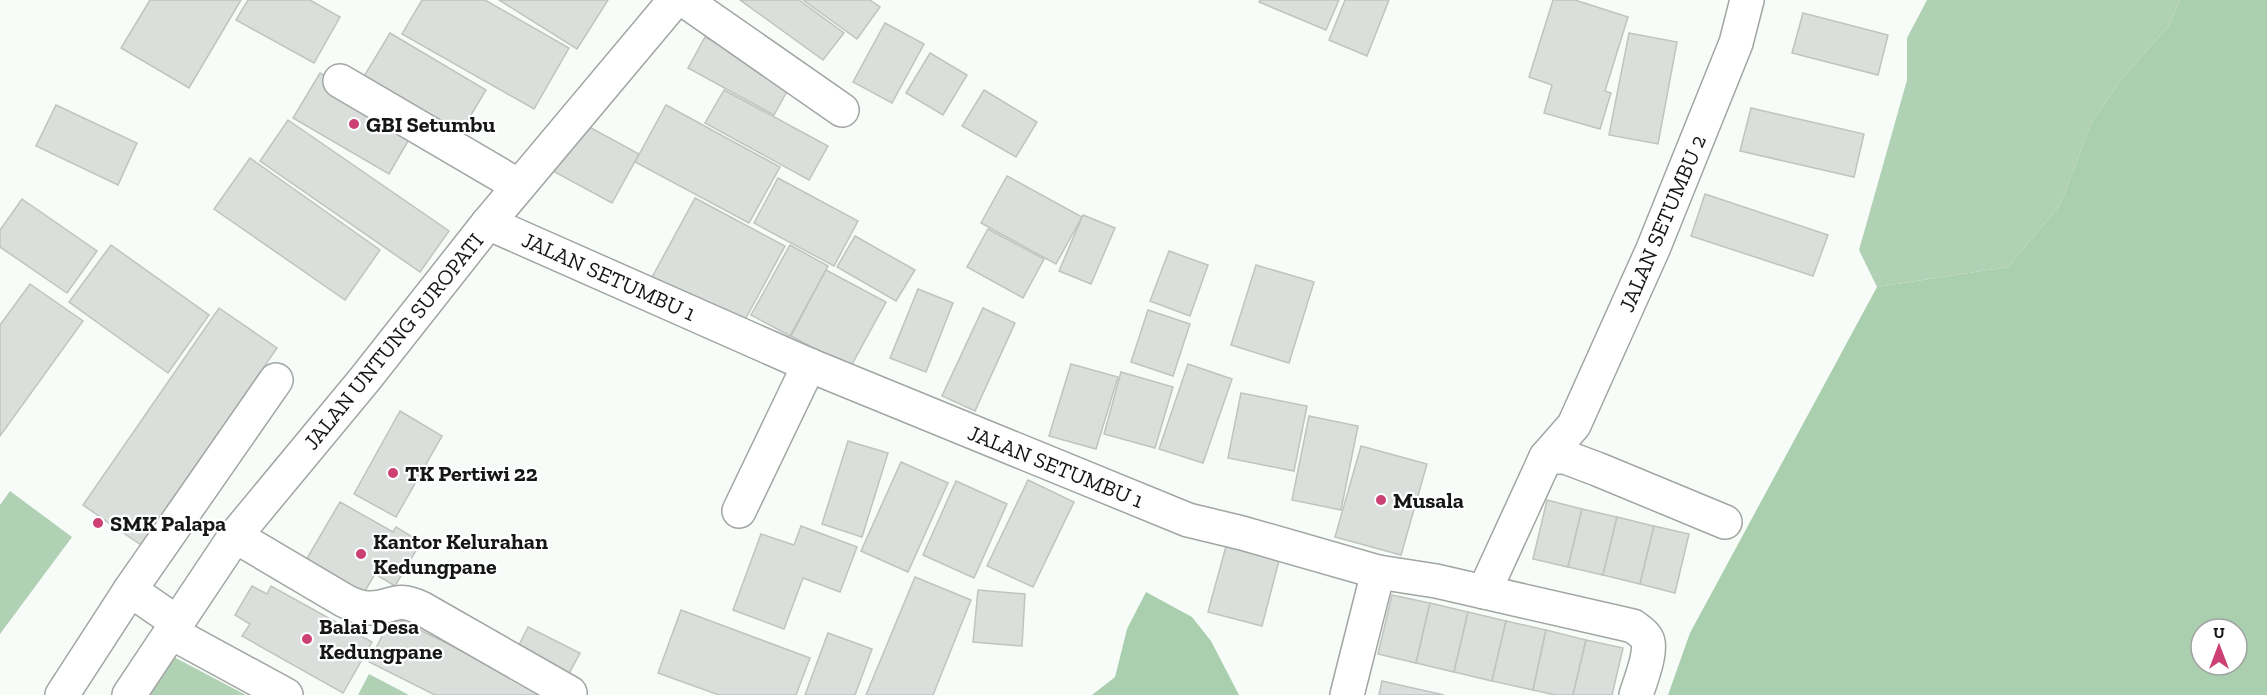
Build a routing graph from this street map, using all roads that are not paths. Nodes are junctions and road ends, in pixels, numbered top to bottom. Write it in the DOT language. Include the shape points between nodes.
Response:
graph roads {
  1 [pos="675,0"];
  2 [pos="684,0"];
  3 [pos="1747,0"];
  4 [pos="340,81"];
  5 [pos="842,110"];
  6 [pos="519,186"];
  7 [pos="488,223"];
  8 [pos="809,365"];
  9 [pos="276,380"];
  10 [pos="1553,448"];
  11 [pos="739,511"];
  12 [pos="1725,522"];
  13 [pos="234,536"];
  14 [pos="1378,572"];
  15 [pos="130,591"];
  16 [pos="1484,592"];
  17 [pos="175,628"];
  18 [pos="570,693"];
  19 [pos="62,695"];
  20 [pos="129,695"];
  21 [pos="286,695"];
  22 [pos="1347,695"];
  23 [pos="1636,695"];
  1 -- 6 [label="street, JALAN UNTUNG SUROPATI"];
  2 -- 5 [label="street"];
  3 -- 10 [label="street, JALAN SETUMBU 2" via="1736,43 1653,249 1574,425"];
  4 -- 6 [label="street"];
  6 -- 7 [label="street, JALAN UNTUNG SUROPATI"];
  7 -- 8 [label="street, JALAN SETUMBU 1"];
  7 -- 13 [label="street, JALAN UNTUNG SUROPATI"];
  8 -- 11 [label="street"];
  8 -- 14 [label="street, JALAN SETUMBU 1" via="1188,520"];
  9 -- 15 [label="street"];
  10 -- 12 [label="street" via="1564,457"];
  10 -- 16 [label="street"];
  13 -- 17 [label="street, JALAN UNTUNG SUROPATI"];
  13 -- 18 [label="street" via="360,608 371,609 397,601 412,604"];
  14 -- 16 [label="street, JALAN SETUMBU 1"];
  14 -- 22 [label="street"];
  15 -- 17 [label="street"];
  15 -- 19 [label="street"];
  16 -- 23 [label="street, JALAN SETUMBU 1" via="1633,626 1642,632 1649,650"];
  17 -- 20 [label="street, JALAN UNTUNG SUROPATI"];
  17 -- 21 [label="street"];
}
